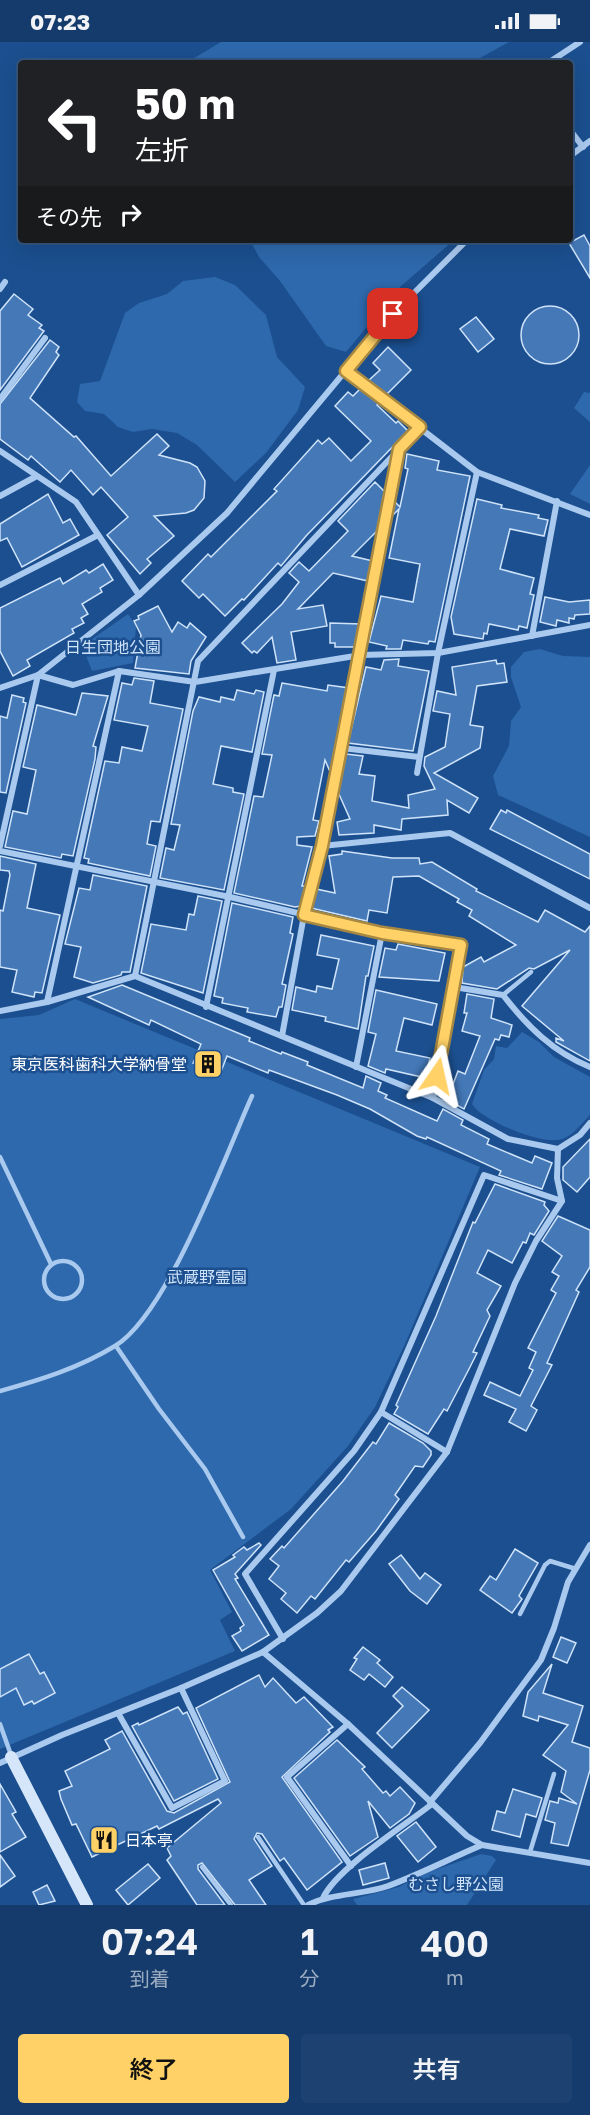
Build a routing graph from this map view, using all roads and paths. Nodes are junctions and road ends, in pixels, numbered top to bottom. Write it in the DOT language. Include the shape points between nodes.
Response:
graph roads {
  1 [pos="580,42"];
  2 [pos="553,60"];
  3 [pos="573,134"];
  4 [pos="590,141"];
  5 [pos="583,147"];
  6 [pos="573,154"];
  7 [pos="464,243"];
  8 [pos="5,282"];
  9 [pos="0,289"];
  10 [pos="45,338"];
  11 [pos="346,371"];
  12 [pos="0,399"];
  13 [pos="420,427"];
  14 [pos="399,449"];
  15 [pos="0,451"];
  16 [pos="477,471"];
  17 [pos="35,477"];
  18 [pos="0,496"];
  19 [pos="557,501"];
  20 [pos="590,515"];
  21 [pos="98,535"];
  22 [pos="0,585"];
  23 [pos="139,595"];
  24 [pos="590,626"];
  25 [pos="532,636"];
  26 [pos="438,653"];
  27 [pos="361,655"];
  28 [pos="119,670"];
  29 [pos="274,670"];
  30 [pos="38,675"];
  31 [pos="195,682"];
  32 [pos="0,688"];
  33 [pos="342,748"];
  34 [pos="419,757"];
  35 [pos="417,773"];
  36 [pos="0,846"];
  37 [pos="322,846"];
  38 [pos="0,851"];
  39 [pos="75,868"];
  40 [pos="154,882"];
  41 [pos="230,897"];
  42 [pos="590,908"];
  43 [pos="304,915"];
  44 [pos="382,933"];
  45 [pos="531,972"];
  46 [pos="135,976"];
  47 [pos="454,987"];
  48 [pos="503,996"];
  49 [pos="47,1002"];
  50 [pos="206,1007"];
  51 [pos="0,1011"];
  52 [pos="282,1036"];
  53 [pos="356,1067"];
  54 [pos="590,1067"];
  55 [pos="252,1096"];
  56 [pos="433,1098"];
  57 [pos="590,1123"];
  58 [pos="558,1149"];
  59 [pos="0,1157"];
  60 [pos="562,1201"];
  61 [pos="51,1264"];
  62 [pos="116,1346"];
  63 [pos="0,1391"];
  64 [pos="381,1412"];
  65 [pos="447,1452"];
  66 [pos="243,1537"];
  67 [pos="590,1545"];
  68 [pos="576,1569"];
  69 [pos="519,1614"];
  70 [pos="283,1639"];
  71 [pos="262,1652"];
  72 [pos="181,1688"];
  73 [pos="118,1713"];
  74 [pos="348,1724"];
  75 [pos="2,1726"];
  76 [pos="6,1760"];
  77 [pos="554,1774"];
  78 [pos="431,1803"];
  79 [pos="258,1837"];
  80 [pos="482,1845"];
  81 [pos="530,1852"];
  82 [pos="590,1863"];
  83 [pos="351,1866"];
  84 [pos="202,1867"];
  85 [pos="323,1898"];
  86 [pos="87,1905"];
  87 [pos="231,1905"];
  88 [pos="306,1905"];
  1 -- 2 [label="street"];
  3 -- 5 [label="street"];
  4 -- 5 [label="street"];
  5 -- 6 [label="street"];
  7 -- 11 [label="street" via="393,314"];
  8 -- 9 [label="street"];
  10 -- 12 [label="street"];
  11 -- 13 [label="street"];
  11 -- 23 [label="street" via="227,513"];
  13 -- 14 [label="street"];
  13 -- 16 [label="street"];
  14 -- 27 [label="street"];
  14 -- 31 [label="street" via="198,661"];
  15 -- 17 [label="street"];
  16 -- 19 [label="street"];
  16 -- 26 [label="street"];
  17 -- 18 [label="street"];
  17 -- 21 [label="street" via="76,502"];
  19 -- 20 [label="street"];
  19 -- 25 [label="street"];
  21 -- 22 [label="street"];
  21 -- 23 [label="street"];
  23 -- 30 [label="street"];
  24 -- 25 [label="street"];
  25 -- 26 [label="street"];
  26 -- 27 [label="street"];
  26 -- 34 [label="street"];
  27 -- 29 [label="street"];
  27 -- 33 [label="street"];
  28 -- 30 [label="street" via="73,685"];
  28 -- 31 [label="street"];
  28 -- 39 [label="street"];
  29 -- 31 [label="street"];
  29 -- 41 [label="street"];
  30 -- 32 [label="street"];
  30 -- 36 [label="street"];
  31 -- 40 [label="street"];
  33 -- 34 [label="street"];
  33 -- 37 [label="street"];
  34 -- 35 [label="street"];
  37 -- 42 [label="street" via="450,833"];
  37 -- 43 [label="street"];
  38 -- 39 [label="street"];
  39 -- 40 [label="street"];
  39 -- 49 [label="street"];
  40 -- 41 [label="street"];
  40 -- 46 [label="street"];
  41 -- 43 [label="street"];
  41 -- 50 [label="street"];
  43 -- 44 [label="street"];
  43 -- 52 [label="street"];
  44 -- 47 [label="street" via="461,945"];
  44 -- 53 [label="street"];
  45 -- 48 [label="lane"];
  46 -- 49 [label="street"];
  46 -- 50 [label="street"];
  47 -- 48 [label="street"];
  47 -- 56 [label="street"];
  48 -- 54 [label="street" via="540,1036"];
  49 -- 51 [label="street"];
  50 -- 52 [label="street"];
  52 -- 53 [label="street"];
  53 -- 56 [label="street"];
  55 -- 62 [label="lane" via="197,1222 156,1302"];
  56 -- 58 [label="street" via="508,1139"];
  57 -- 58 [label="street" via="580,1135"];
  58 -- 60 [label="street" via="557,1178"];
  59 -- 61 [label="lane"];
  60 -- 64 [label="street" via="484,1174"];
  60 -- 65 [label="street" via="515,1283"];
  61 -- 61 [label="lane" via="63,1260 79,1270 82,1282 72,1297 59,1299 48,1292 44,1274"];
  62 -- 63 [label="lane" via="52,1377"];
  62 -- 66 [label="lane" via="205,1469"];
  64 -- 65 [label="street"];
  64 -- 70 [label="street" via="354,1451 245,1574"];
  65 -- 70 [label="street" via="341,1591"];
  67 -- 68 [label="street"];
  68 -- 69 [label="lane" via="550,1561"];
  68 -- 78 [label="street" via="536,1668"];
  70 -- 71 [label="street"];
  71 -- 72 [label="street"];
  71 -- 74 [label="street"];
  72 -- 73 [label="street"];
  72 -- 73 [label="street" via="225,1781 172,1808"];
  73 -- 76 [label="street"];
  74 -- 78 [label="street"];
  74 -- 83 [label="street" via="287,1777"];
  75 -- 76 [label="lane"];
  76 -- 86 [label="street"];
  77 -- 81 [label="lane"];
  78 -- 80 [label="street"];
  78 -- 83 [label="street"];
  79 -- 88 [label="lane"];
  80 -- 81 [label="street"];
  80 -- 85 [label="street" via="388,1886"];
  81 -- 82 [label="street"];
  83 -- 85 [label="street" via="327,1888"];
  84 -- 87 [label="lane"];
  85 -- 88 [label="street"];
}
